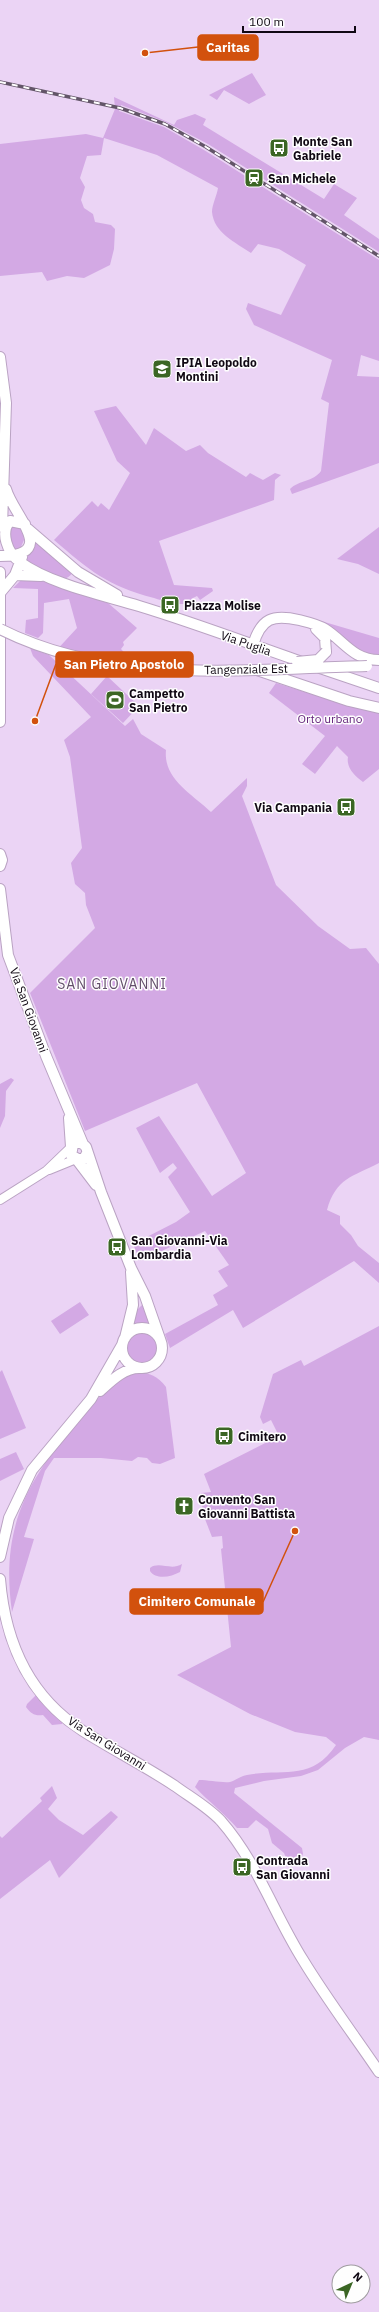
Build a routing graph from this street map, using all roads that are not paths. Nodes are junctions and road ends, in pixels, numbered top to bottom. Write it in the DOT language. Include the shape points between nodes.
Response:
graph roads {
  1 [pos="0,357"];
  2 [pos="4,484"];
  3 [pos="27,526"];
  4 [pos="2,527"];
  5 [pos="0,543"];
  6 [pos="0,551"];
  7 [pos="0,556"];
  8 [pos="16,560"];
  9 [pos="0,572"];
  10 [pos="15,575"];
  11 [pos="54,579"];
  12 [pos="0,593"];
  13 [pos="138,606"];
  14 [pos="309,623"];
  15 [pos="0,629"];
  16 [pos="252,645"];
  17 [pos="379,660"];
  18 [pos="379,666"];
  19 [pos="254,669"];
  20 [pos="379,688"];
  21 [pos="379,708"];
  22 [pos="0,722"];
  23 [pos="0,854"];
  24 [pos="0,866"];
  25 [pos="0,889"];
  26 [pos="66,1104"];
  27 [pos="71,1148"];
  28 [pos="85,1148"];
  29 [pos="76,1159"];
  30 [pos="46,1171"];
  31 [pos="101,1192"];
  32 [pos="0,1200"];
  33 [pos="130,1268"];
  34 [pos="146,1299"];
  35 [pos="131,1311"];
  36 [pos="160,1340"];
  37 [pos="124,1341"];
  38 [pos="143,1368"];
  39 [pos="91,1399"];
  40 [pos="0,1557"];
  41 [pos="0,1579"];
  42 [pos="379,2072"];
  1 -- 2 [label="main road" via="6,403"];
  2 -- 3 [label="main road" via="9,499"];
  2 -- 4 [label="main road"];
  3 -- 4 [label="main road" via="10,521"];
  3 -- 8 [label="main road" via="30,541"];
  3 -- 13 [label="main road" via="78,572 102,588"];
  4 -- 5 [label="main road"];
  5 -- 6 [label="main road"];
  5 -- 8 [label="main road"];
  7 -- 8 [label="main road"];
  8 -- 10 [label="main road"];
  8 -- 11 [label="main road"];
  9 -- 12 [label="main road"];
  10 -- 11 [label="main road" via="34,574"];
  10 -- 12 [label="main road"];
  11 -- 13 [label="main road, Via Puglia"];
  12 -- 22 [label="main road"];
  13 -- 16 [label="main road, Via Puglia"];
  14 -- 16 [label="main road" via="281,616 273,618 257,631"];
  14 -- 17 [label="main road" via="325,629 352,653 370,660"];
  14 -- 19 [label="main road, bridge" via="325,638 326,652 318,660"];
  15 -- 19 [label="main road, Tangenziale Est, bridge" via="39,647 92,661 159,670"];
  16 -- 20 [label="main road, Via Puglia"];
  18 -- 19 [label="main road, Tangenziale Est, bridge"];
  19 -- 21 [label="main road, bridge" via="349,701"];
  23 -- 24 [label="main road"];
  25 -- 26 [label="main road, Via San Giovanni" via="8,955"];
  26 -- 27 [label="main road, Via San Giovanni"];
  26 -- 28 [label="main road, Via San Giovanni"];
  27 -- 28 [label="main road" via="78,1142"];
  27 -- 29 [label="main road" via="71,1155"];
  27 -- 30 [label="street"];
  28 -- 29 [label="main road" via="85,1157"];
  28 -- 31 [label="main road, Via San Giovanni"];
  29 -- 30 [label="street"];
  29 -- 31 [label="main road, Via San Giovanni"];
  30 -- 32 [label="street"];
  31 -- 33 [label="main road, Via San Giovanni"];
  33 -- 34 [label="main road, Via San Giovanni"];
  33 -- 35 [label="main road, Via San Giovanni"];
  34 -- 35 [label="main road"];
  34 -- 36 [label="main road, Via San Giovanni"];
  35 -- 37 [label="main road, Via San Giovanni"];
  36 -- 37 [label="main road" via="156,1334 143,1328 130,1333"];
  36 -- 38 [label="main road" via="161,1354 153,1365"];
  37 -- 38 [label="main road" via="124,1357 133,1366"];
  37 -- 39 [label="main road, Via San Giovanni"];
  38 -- 39 [label="main road, Via San Giovanni" via="134,1368 119,1375"];
  39 -- 40 [label="main road, Via San Giovanni" via="32,1470 8,1518"];
  41 -- 42 [label="main road, Via San Giovanni" via="7,1629 15,1650 37,1689 51,1705 82,1731 163,1778 220,1820 260,1878 302,1960"];
}
